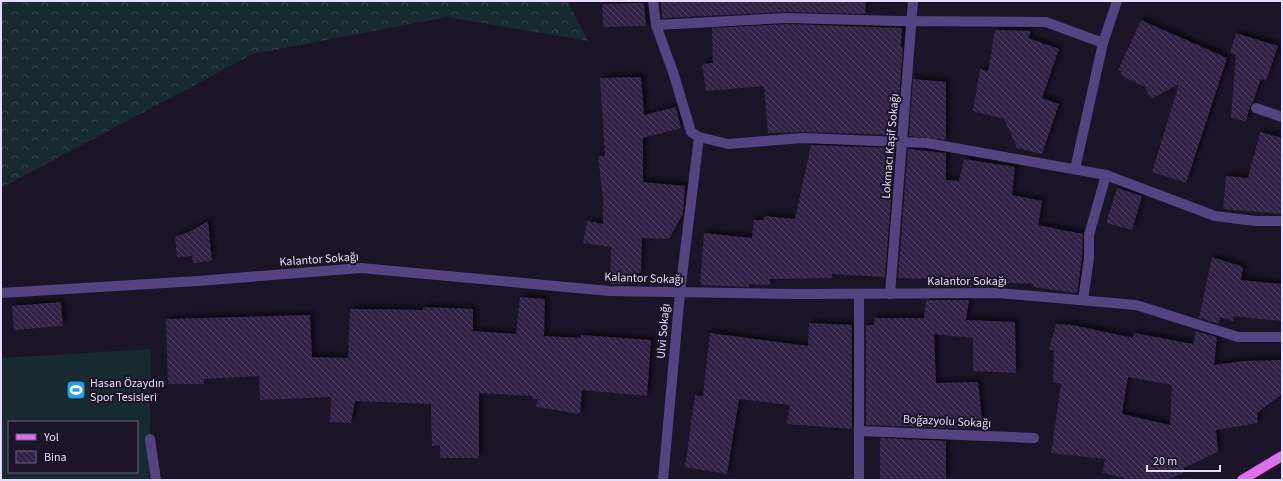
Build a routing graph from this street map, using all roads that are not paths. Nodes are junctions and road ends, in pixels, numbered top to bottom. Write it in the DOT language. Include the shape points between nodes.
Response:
graph roads {
  1 [pos="653,1"];
  2 [pos="913,1"];
  3 [pos="1117,1"];
  4 [pos="913,21"];
  5 [pos="656,25"];
  6 [pos="1103,43"];
  7 [pos="1256,108"];
  8 [pos="1282,117"];
  9 [pos="699,137"];
  10 [pos="903,142"];
  11 [pos="1076,169"];
  12 [pos="1106,175"];
  13 [pos="1282,220"];
  14 [pos="680,292"];
  15 [pos="1,293"];
  16 [pos="859,294"];
  17 [pos="890,294"];
  18 [pos="1084,300"];
  19 [pos="1282,338"];
  20 [pos="859,431"];
  21 [pos="150,438"];
  22 [pos="1034,438"];
  23 [pos="1282,456"];
  24 [pos="156,480"];
  25 [pos="663,480"];
  26 [pos="860,480"];
  27 [pos="1242,480"];
  1 -- 5 [label="street"];
  2 -- 4 [label="street, Lokmacı Kaşif Sokağı"];
  3 -- 6 [label="street"];
  4 -- 5 [label="street" via="787,18"];
  4 -- 6 [label="street" via="1046,22"];
  4 -- 10 [label="street, Lokmacı Kaşif Sokağı"];
  5 -- 9 [label="street" via="691,132"];
  6 -- 11 [label="street"];
  7 -- 8 [label="street"];
  9 -- 10 [label="street" via="728,144 803,138"];
  9 -- 14 [label="street, Ulvi Sokağı"];
  10 -- 11 [label="street" via="927,143"];
  10 -- 17 [label="street, Lokmacı Kaşif Sokağı"];
  11 -- 12 [label="street"];
  12 -- 13 [label="street" via="1216,216 1255,221"];
  12 -- 18 [label="street" via="1089,235"];
  14 -- 15 [label="street, Kalantor Sokağı" via="609,291 361,268"];
  14 -- 16 [label="street, Kalantor Sokağı"];
  14 -- 25 [label="street, Ulvi Sokağı"];
  16 -- 17 [label="street, Kalantor Sokağı"];
  16 -- 20 [label="street"];
  17 -- 18 [label="street, Kalantor Sokağı" via="998,293"];
  18 -- 19 [label="street, Kalantor Sokağı" via="1136,305 1238,337"];
  20 -- 22 [label="street, Boğazyolu Sokağı"];
  20 -- 26 [label="street"];
  21 -- 24 [label="street"];
  23 -- 27 [label="main road"];
}
